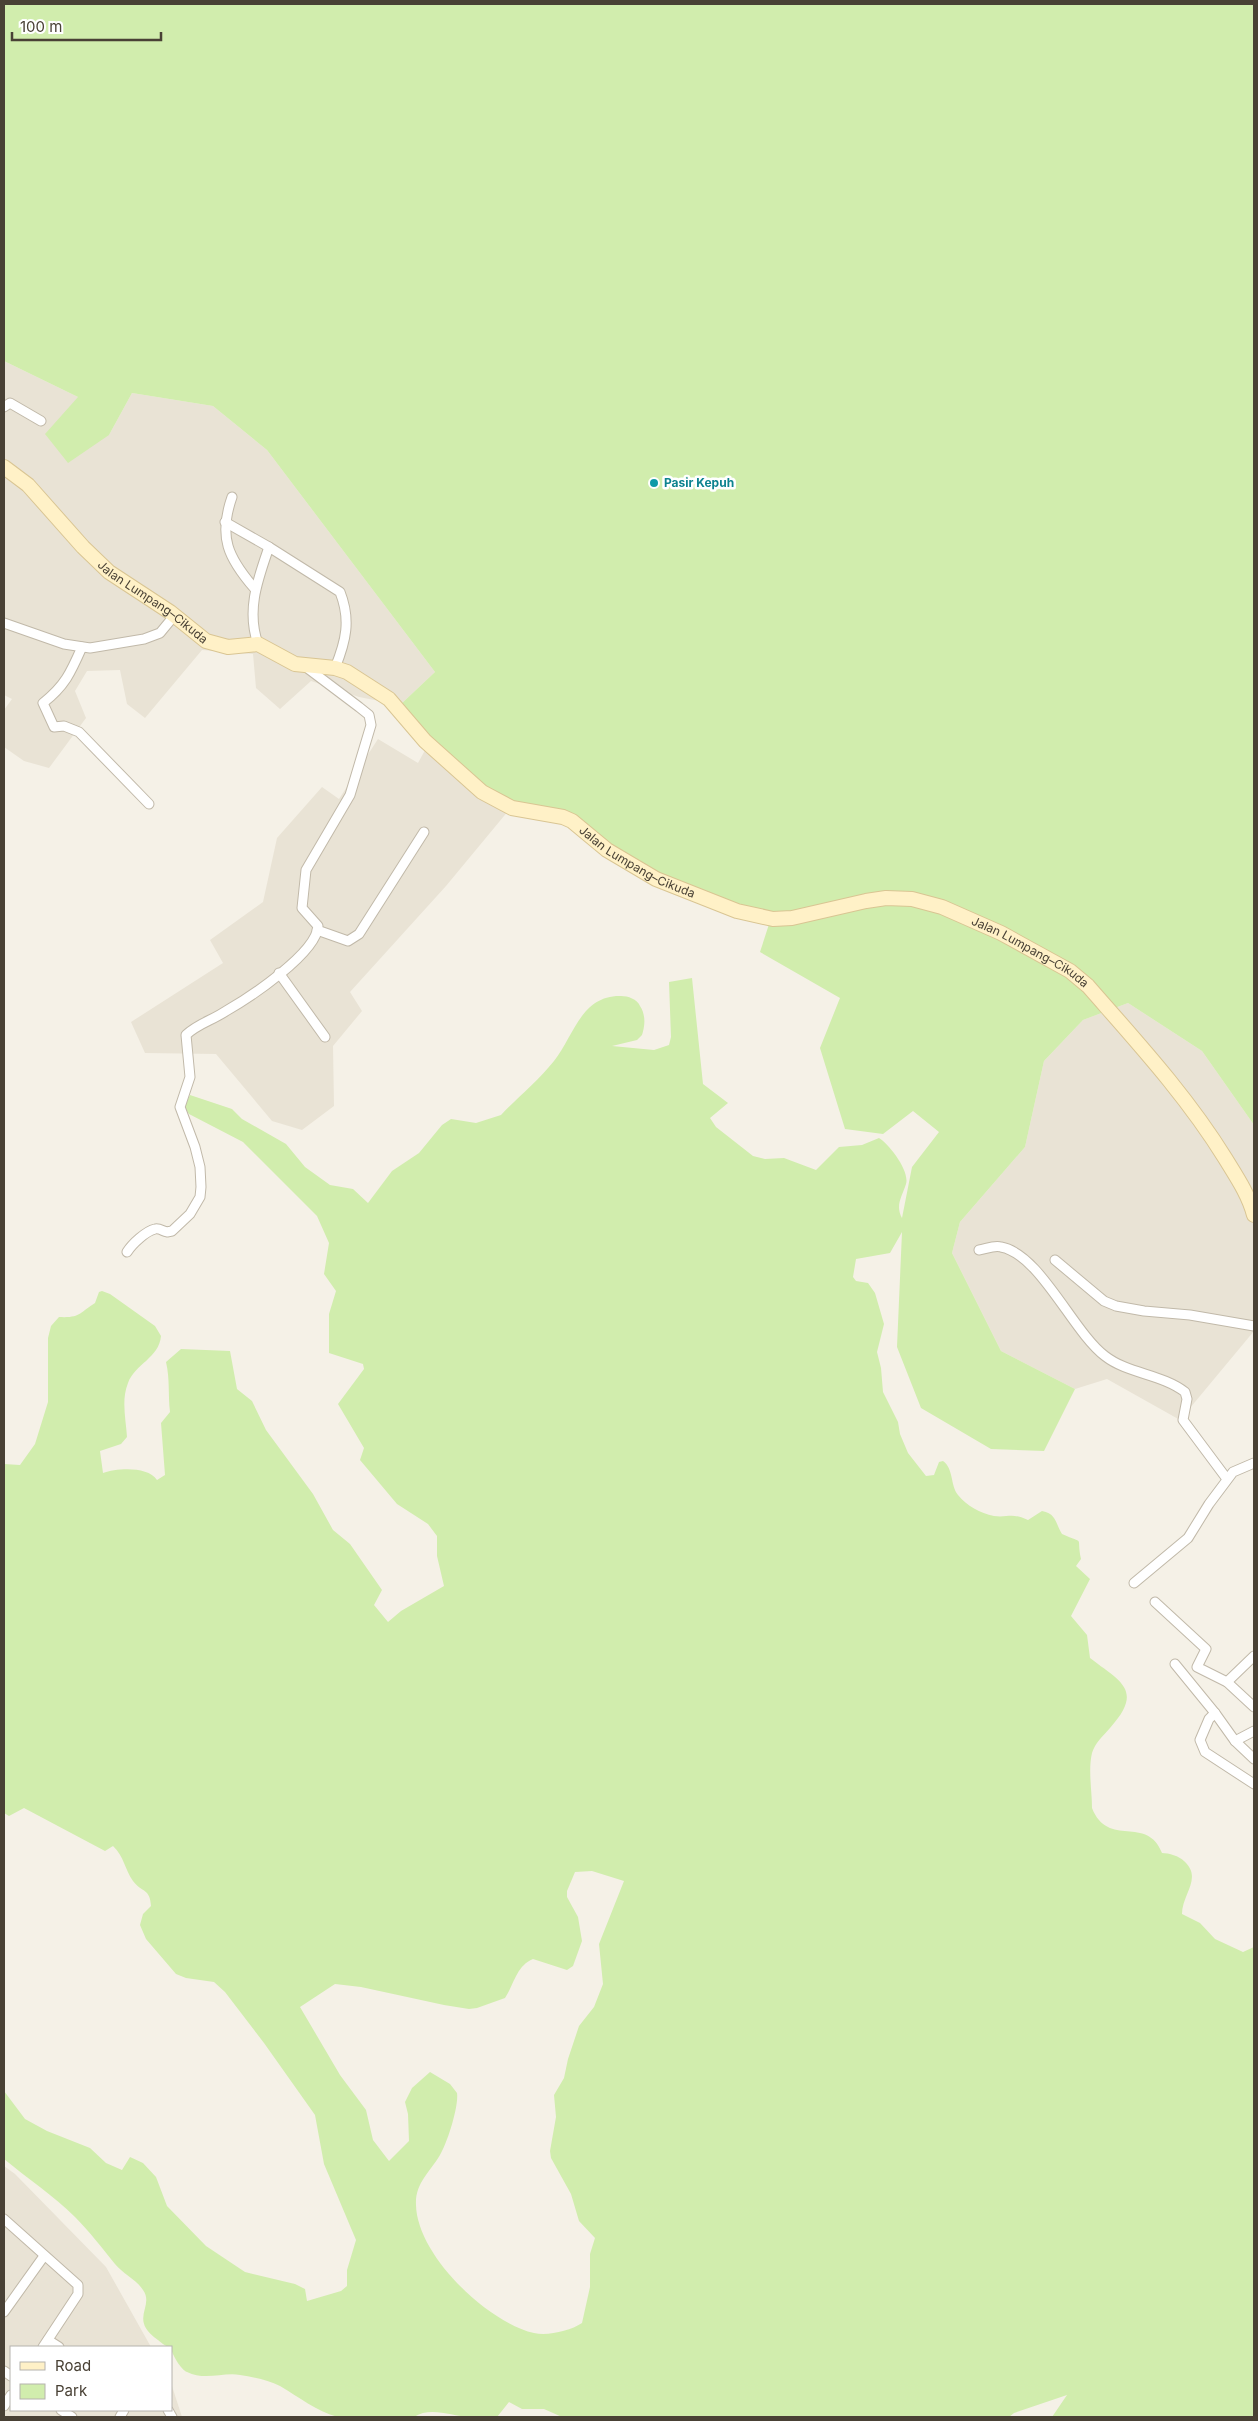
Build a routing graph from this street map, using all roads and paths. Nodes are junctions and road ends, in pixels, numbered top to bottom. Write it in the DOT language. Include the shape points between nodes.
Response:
graph roads {
  1 [pos="4,407"];
  2 [pos="41,421"];
  3 [pos="4,467"];
  4 [pos="232,497"];
  5 [pos="225,522"];
  6 [pos="269,547"];
  7 [pos="254,588"];
  8 [pos="174,616"];
  9 [pos="4,623"];
  10 [pos="258,644"];
  11 [pos="82,647"];
  12 [pos="305,666"];
  13 [pos="335,668"];
  14 [pos="149,804"];
  15 [pos="424,832"];
  16 [pos="318,930"];
  17 [pos="279,973"];
  18 [pos="325,1037"];
  19 [pos="1254,1215"];
  20 [pos="979,1250"];
  21 [pos="127,1252"];
  22 [pos="1054,1260"];
  23 [pos="1254,1326"];
  24 [pos="1254,1463"];
  25 [pos="1226,1479"];
  26 [pos="1134,1583"];
  27 [pos="1155,1602"];
  28 [pos="1254,1656"];
  29 [pos="1175,1664"];
  30 [pos="1227,1682"];
  31 [pos="1254,1707"];
  32 [pos="1216,1713"];
  33 [pos="1254,1731"];
  34 [pos="1235,1741"];
  35 [pos="1254,1759"];
  36 [pos="1254,1784"];
  37 [pos="5,2222"];
  38 [pos="44,2256"];
  39 [pos="4,2312"];
  40 [pos="45,2343"];
  1 -- 2 [label="street" via="10,402"];
  3 -- 8 [label="street, Jalan Lumpang–Cikuda" via="28,485 83,547 110,572"];
  4 -- 5 [label="street"];
  5 -- 6 [label="street"];
  5 -- 7 [label="street" via="235,566"];
  6 -- 7 [label="street"];
  6 -- 13 [label="street" via="340,592 347,616 347,635"];
  7 -- 10 [label="street" via="254,633"];
  8 -- 10 [label="street, Jalan Lumpang–Cikuda" via="206,641 219,646"];
  8 -- 11 [label="street" via="160,633 144,639"];
  9 -- 11 [label="street"];
  10 -- 12 [label="street, Jalan Lumpang–Cikuda"];
  11 -- 14 [label="street" via="68,679 43,703 44,708 54,727 64,726 79,732"];
  12 -- 13 [label="street, Jalan Lumpang–Cikuda"];
  12 -- 16 [label="street" via="369,715 371,726 350,795 306,870 302,908"];
  13 -- 19 [label="street, Jalan Lumpang–Cikuda" via="347,672 389,699 425,741 482,792 512,808 572,821 607,850 656,879 737,910 773,919 886,898 912,899 1000,933 1070,971 1088,986 1184,1099 1231,1168"];
  15 -- 16 [label="street" via="359,934 348,941"];
  16 -- 17 [label="street" via="302,955"];
  17 -- 18 [label="street"];
  17 -- 21 [label="street" via="186,1035 190,1077 180,1107 200,1167 200,1197 190,1214 172,1231 154,1229 135,1241"];
  20 -- 25 [label="street" via="998,1246 1015,1253 1042,1277 1072,1320 1106,1358 1184,1392 1187,1399 1183,1420"];
  22 -- 23 [label="street" via="1104,1301 1116,1306 1144,1312 1190,1314"];
  24 -- 25 [label="street" via="1233,1472"];
  25 -- 26 [label="street" via="1188,1538"];
  27 -- 30 [label="street" via="1206,1649 1198,1667"];
  28 -- 30 [label="street"];
  29 -- 32 [label="street"];
  30 -- 31 [label="street"];
  32 -- 34 [label="street"];
  32 -- 36 [label="street" via="1209,1719 1200,1740 1202,1748"];
  33 -- 34 [label="street"];
  34 -- 35 [label="street"];
  37 -- 38 [label="street"];
  38 -- 39 [label="street"];
  38 -- 40 [label="street" via="79,2289"];
}
